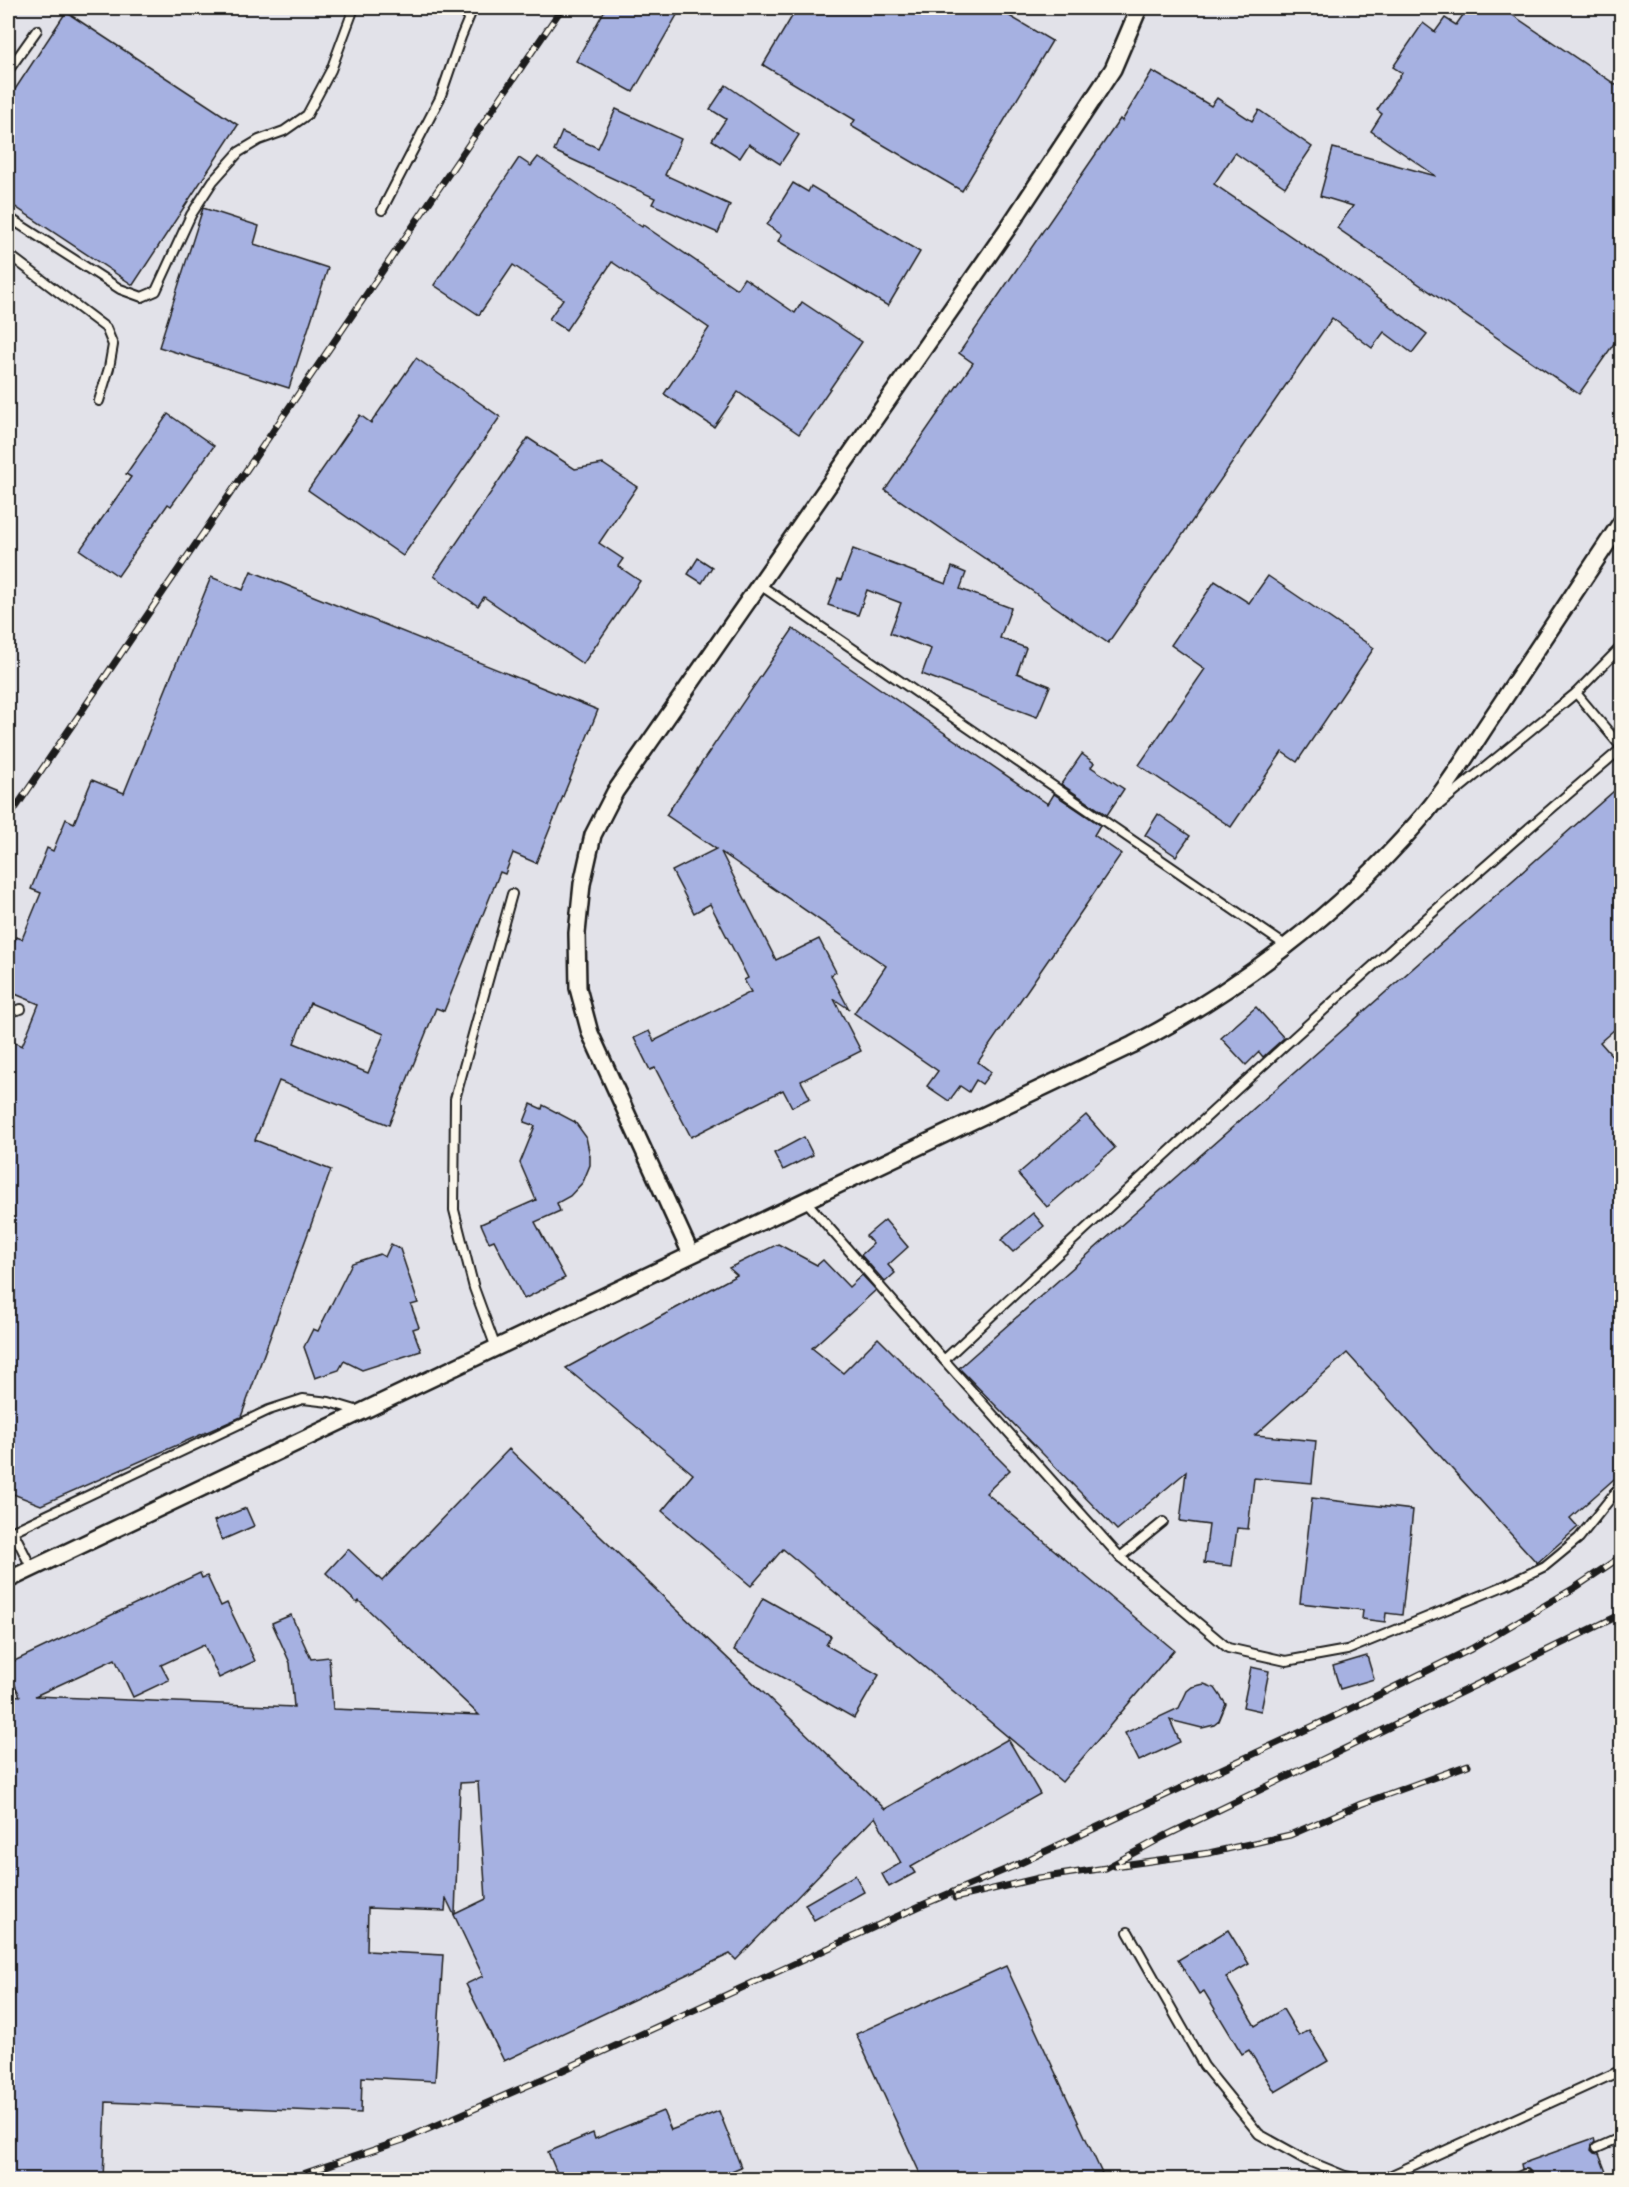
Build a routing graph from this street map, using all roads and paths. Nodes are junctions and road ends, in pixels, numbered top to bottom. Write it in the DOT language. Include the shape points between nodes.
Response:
graph roads {
  1 [pos="354,8"];
  2 [pos="473,8"];
  3 [pos="1139,8"];
  4 [pos="37,30"];
  5 [pos="8,71"];
  6 [pos="382,210"];
  7 [pos="8,217"];
  8 [pos="8,254"];
  9 [pos="99,401"];
  10 [pos="1622,521"];
  11 [pos="760,585"];
  12 [pos="1622,646"];
  13 [pos="1576,693"];
  14 [pos="1622,748"];
  15 [pos="1419,821"];
  16 [pos="512,894"];
  17 [pos="1285,945"];
  18 [pos="21,1009"];
  19 [pos="8,1012"];
  20 [pos="805,1200"];
  21 [pos="691,1254"];
  22 [pos="496,1348"];
  23 [pos="944,1360"];
  24 [pos="361,1412"];
  25 [pos="1622,1484"];
  26 [pos="1163,1522"];
  27 [pos="10,1530"];
  28 [pos="1120,1557"];
  29 [pos="32,1569"];
  30 [pos="8,1580"];
  31 [pos="1128,1932"];
  32 [pos="1622,2070"];
  33 [pos="1622,2137"];
  34 [pos="1597,2148"];
  35 [pos="1524,2174"];
  36 [pos="1365,2180"];
  37 [pos="1381,2180"];
  38 [pos="1511,2180"];
  1 -- 7 [label="lane" via="331,70 307,115 284,132 239,152 213,181 191,215 156,291 141,297 120,290"];
  2 -- 6 [label="lane" via="440,98"];
  3 -- 11 [label="street" via="1113,69 1068,138"];
  4 -- 5 [label="lane"];
  8 -- 9 [label="lane" via="106,328 113,345"];
  10 -- 15 [label="street"];
  11 -- 17 [label="lane"];
  11 -- 21 [label="street" via="615,792 593,835 576,933 578,988 590,1034"];
  12 -- 13 [label="lane"];
  13 -- 14 [label="lane"];
  13 -- 15 [label="lane"];
  14 -- 23 [label="lane" via="1486,864"];
  15 -- 17 [label="street" via="1375,869"];
  16 -- 22 [label="lane" via="456,1099 453,1210 474,1288"];
  17 -- 20 [label="street" via="1178,1022"];
  18 -- 19 [label="lane"];
  20 -- 21 [label="street"];
  20 -- 23 [label="lane"];
  21 -- 22 [label="street"];
  22 -- 24 [label="street"];
  23 -- 28 [label="lane"];
  24 -- 27 [label="lane" via="303,1399 269,1410"];
  24 -- 29 [label="street"];
  25 -- 28 [label="lane" via="1579,1538 1545,1566 1347,1650 1286,1661 1228,1648"];
  26 -- 28 [label="lane"];
  27 -- 29 [label="lane"];
  29 -- 30 [label="street"];
  31 -- 36 [label="lane" via="1204,2066 1259,2134 1306,2160"];
  32 -- 37 [label="lane"];
  33 -- 34 [label="lane"];
  35 -- 38 [label="lane"];
}
